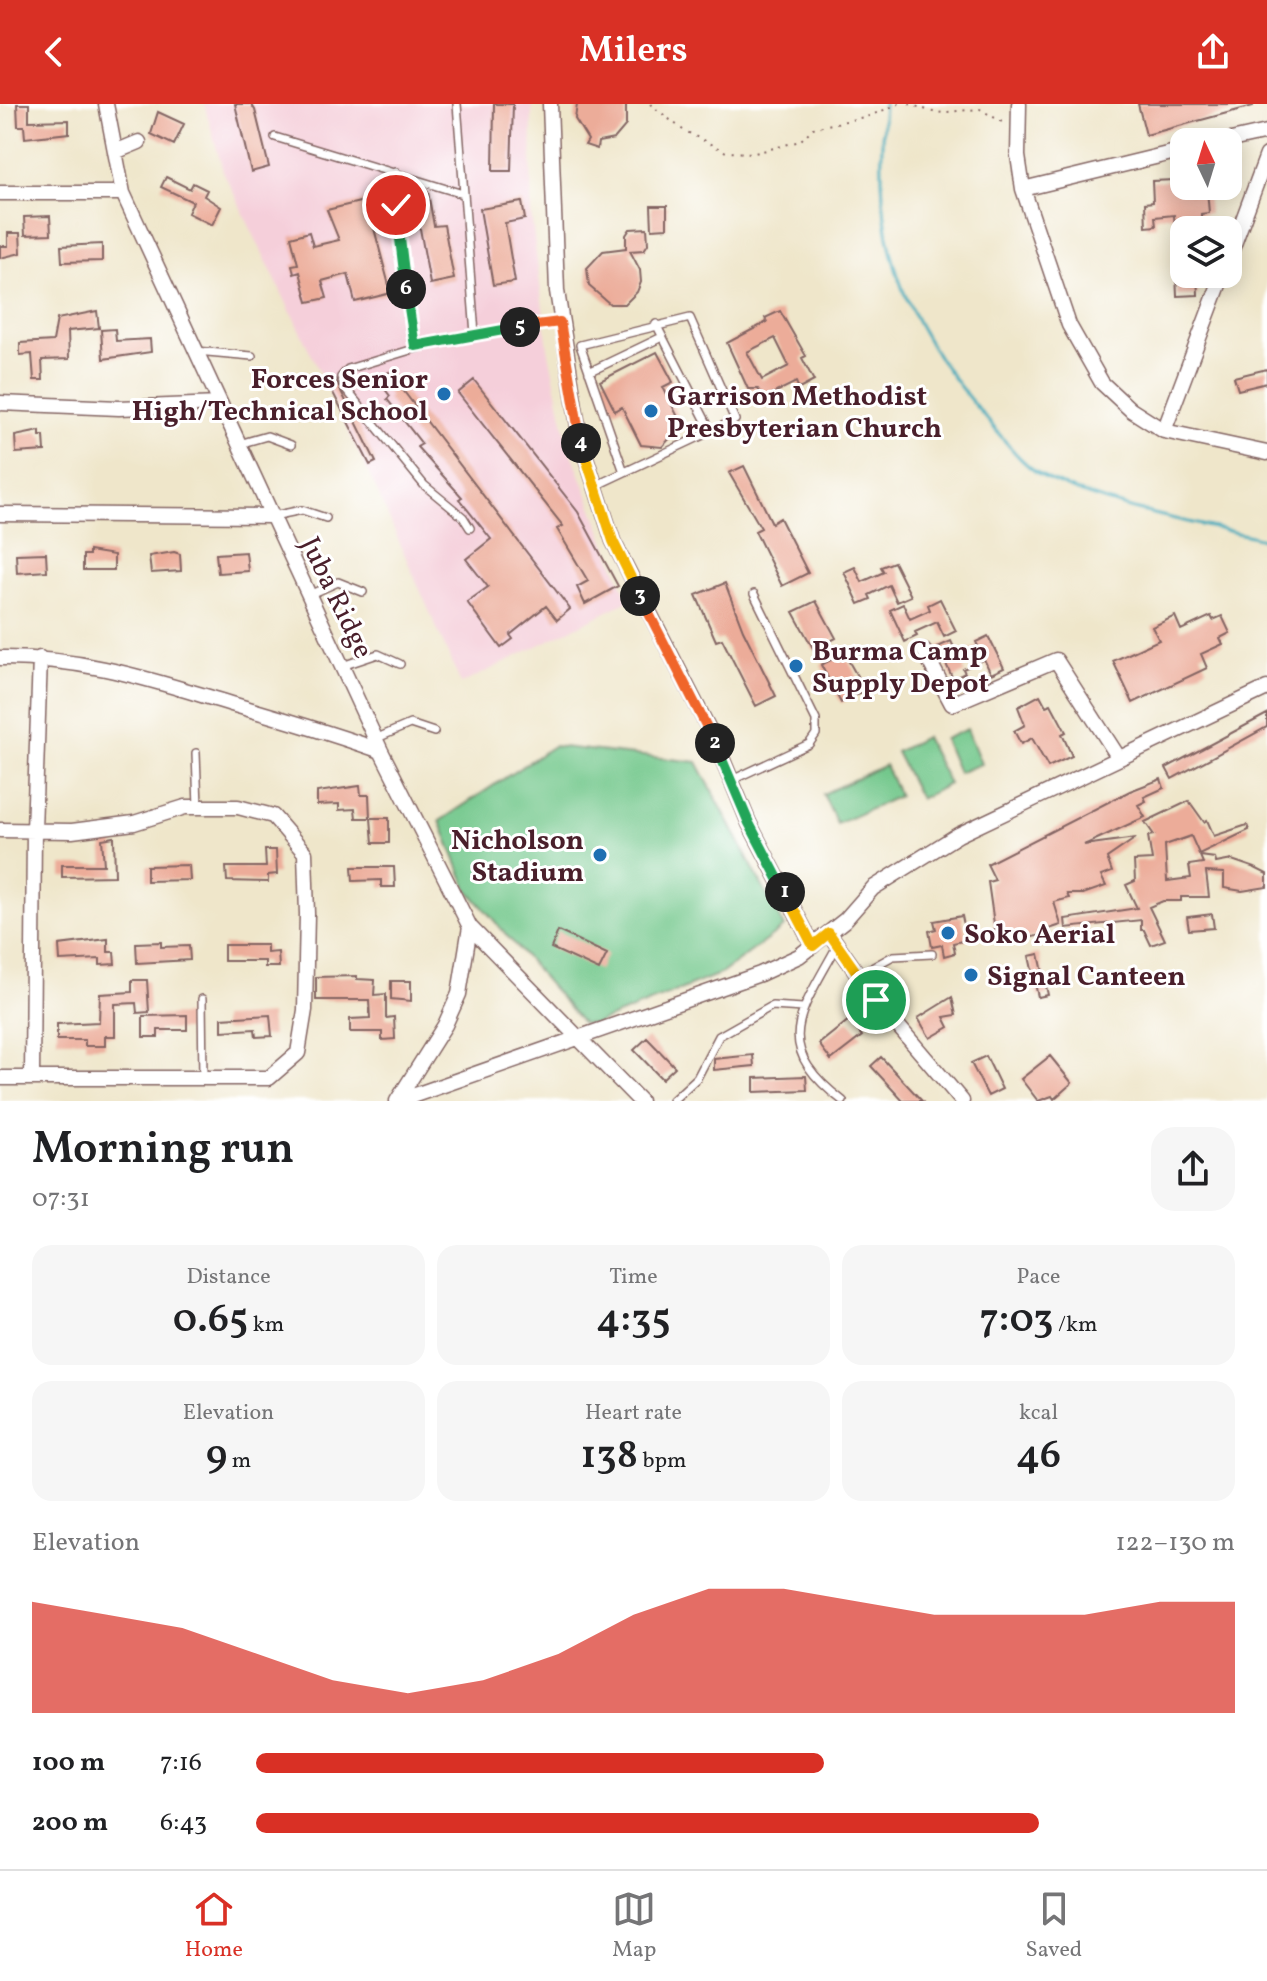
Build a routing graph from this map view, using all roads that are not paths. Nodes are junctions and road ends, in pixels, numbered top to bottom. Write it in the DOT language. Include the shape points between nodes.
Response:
graph roads {
  1 [pos="106,104"];
  2 [pos="457,104"];
  3 [pos="550,104"];
  4 [pos="1019,104"];
  5 [pos="1267,132"];
  6 [pos="275,137"];
  7 [pos="1242,138"];
  8 [pos="139,142"];
  9 [pos="115,152"];
  10 [pos="1170,153"];
  11 [pos="1267,155"];
  12 [pos="396,172"];
  13 [pos="1023,189"];
  14 [pos="0,193"];
  15 [pos="123,193"];
  16 [pos="463,194"];
  17 [pos="1242,222"];
  18 [pos="1218,288"];
  19 [pos="560,322"];
  20 [pos="656,324"];
  21 [pos="475,334"];
  22 [pos="662,337"];
  23 [pos="415,346"];
  24 [pos="193,351"];
  25 [pos="252,356"];
  26 [pos="589,372"];
  27 [pos="0,403"];
  28 [pos="219,404"];
  29 [pos="711,431"];
  30 [pos="1164,431"];
  31 [pos="237,445"];
  32 [pos="291,445"];
  33 [pos="1267,453"];
  34 [pos="624,472"];
  35 [pos="595,486"];
  36 [pos="0,514"];
  37 [pos="270,516"];
  38 [pos="326,518"];
  39 [pos="470,528"];
  40 [pos="363,592"];
  41 [pos="754,594"];
  42 [pos="309,595"];
  43 [pos="924,651"];
  44 [pos="0,658"];
  45 [pos="40,658"];
  46 [pos="400,664"];
  47 [pos="342,666"];
  48 [pos="1267,688"];
  49 [pos="434,732"];
  50 [pos="378,745"];
  51 [pos="196,753"];
  52 [pos="1119,758"];
  53 [pos="732,780"];
  54 [pos="198,808"];
  55 [pos="0,830"];
  56 [pos="34,830"];
  57 [pos="470,927"];
  58 [pos="834,939"];
  59 [pos="813,946"];
  60 [pos="932,954"];
  61 [pos="859,975"];
  62 [pos="202,999"];
  63 [pos="803,1008"];
  64 [pos="579,1035"];
  65 [pos="0,1078"];
  66 [pos="32,1078"];
  67 [pos="203,1080"];
  68 [pos="398,1101"];
  69 [pos="640,1101"];
  70 [pos="672,1101"];
  71 [pos="843,1101"];
  72 [pos="962,1101"];
  1 -- 9 [label="street, Juba Ridge"];
  2 -- 16 [label="lane"];
  3 -- 19 [label="street"];
  4 -- 13 [label="street"];
  5 -- 7 [label="street"];
  6 -- 12 [label="lane"];
  8 -- 9 [label="street"];
  9 -- 15 [label="street, Juba Ridge"];
  10 -- 13 [label="street"];
  11 -- 17 [label="street"];
  12 -- 16 [label="lane"];
  12 -- 23 [label="lane"];
  13 -- 30 [label="street" via="1058,298 1085,357 1102,383"];
  14 -- 15 [label="street"];
  15 -- 24 [label="street, Juba Ridge"];
  16 -- 21 [label="lane"];
  18 -- 30 [label="street"];
  19 -- 21 [label="lane"];
  19 -- 35 [label="street" via="580,439"];
  20 -- 22 [label="lane"];
  20 -- 26 [label="lane" via="580,345"];
  20 -- 29 [label="lane" via="690,318 735,420"];
  21 -- 23 [label="lane"];
  22 -- 26 [label="lane"];
  22 -- 29 [label="lane"];
  23 -- 39 [label="lane" via="348,369 342,383 424,485"];
  24 -- 25 [label="lane"];
  24 -- 28 [label="street, Juba Ridge"];
  26 -- 34 [label="lane"];
  27 -- 28 [label="street" via="119,408"];
  28 -- 31 [label="street, Juba Ridge"];
  29 -- 34 [label="lane"];
  30 -- 33 [label="street"];
  31 -- 32 [label="lane" via="267,436"];
  31 -- 37 [label="street, Juba Ridge"];
  34 -- 35 [label="lane"];
  35 -- 53 [label="street" via="613,541"];
  36 -- 37 [label="street"];
  37 -- 38 [label="lane" via="302,510"];
  37 -- 42 [label="street, Juba Ridge"];
  40 -- 42 [label="lane" via="338,582"];
  41 -- 53 [label="lane" via="816,720 816,734 809,744"];
  42 -- 47 [label="street, Juba Ridge"];
  43 -- 52 [label="street" via="952,704 1056,660"];
  44 -- 45 [label="street"];
  45 -- 50 [label="street" via="137,675"];
  45 -- 56 [label="street"];
  46 -- 47 [label="lane" via="378,654"];
  47 -- 50 [label="street, Juba Ridge"];
  48 -- 52 [label="street"];
  49 -- 50 [label="lane" via="410,724"];
  50 -- 57 [label="street, Juba Ridge"];
  51 -- 54 [label="lane"];
  52 -- 58 [label="street" via="908,863 873,888"];
  53 -- 59 [label="street"];
  54 -- 56 [label="street" via="134,823"];
  54 -- 67 [label="street" via="238,807 273,816 305,853 307,914 305,1010 298,1053 269,1078"];
  55 -- 56 [label="street"];
  56 -- 66 [label="street"];
  57 -- 64 [label="street, Juba Ridge"];
  57 -- 68 [label="street" via="459,994"];
  58 -- 59 [label="street"];
  58 -- 61 [label="street"];
  58 -- 63 [label="lane"];
  59 -- 64 [label="street" via="760,974"];
  60 -- 61 [label="lane" via="893,956"];
  61 -- 72 [label="street"];
  62 -- 67 [label="lane"];
  63 -- 70 [label="lane" via="772,1006 719,1036 697,1078"];
  63 -- 71 [label="lane" via="800,1053"];
  64 -- 68 [label="street"];
  64 -- 69 [label="street, Juba Ridge"];
  65 -- 66 [label="street"];
  66 -- 67 [label="street"];
}
